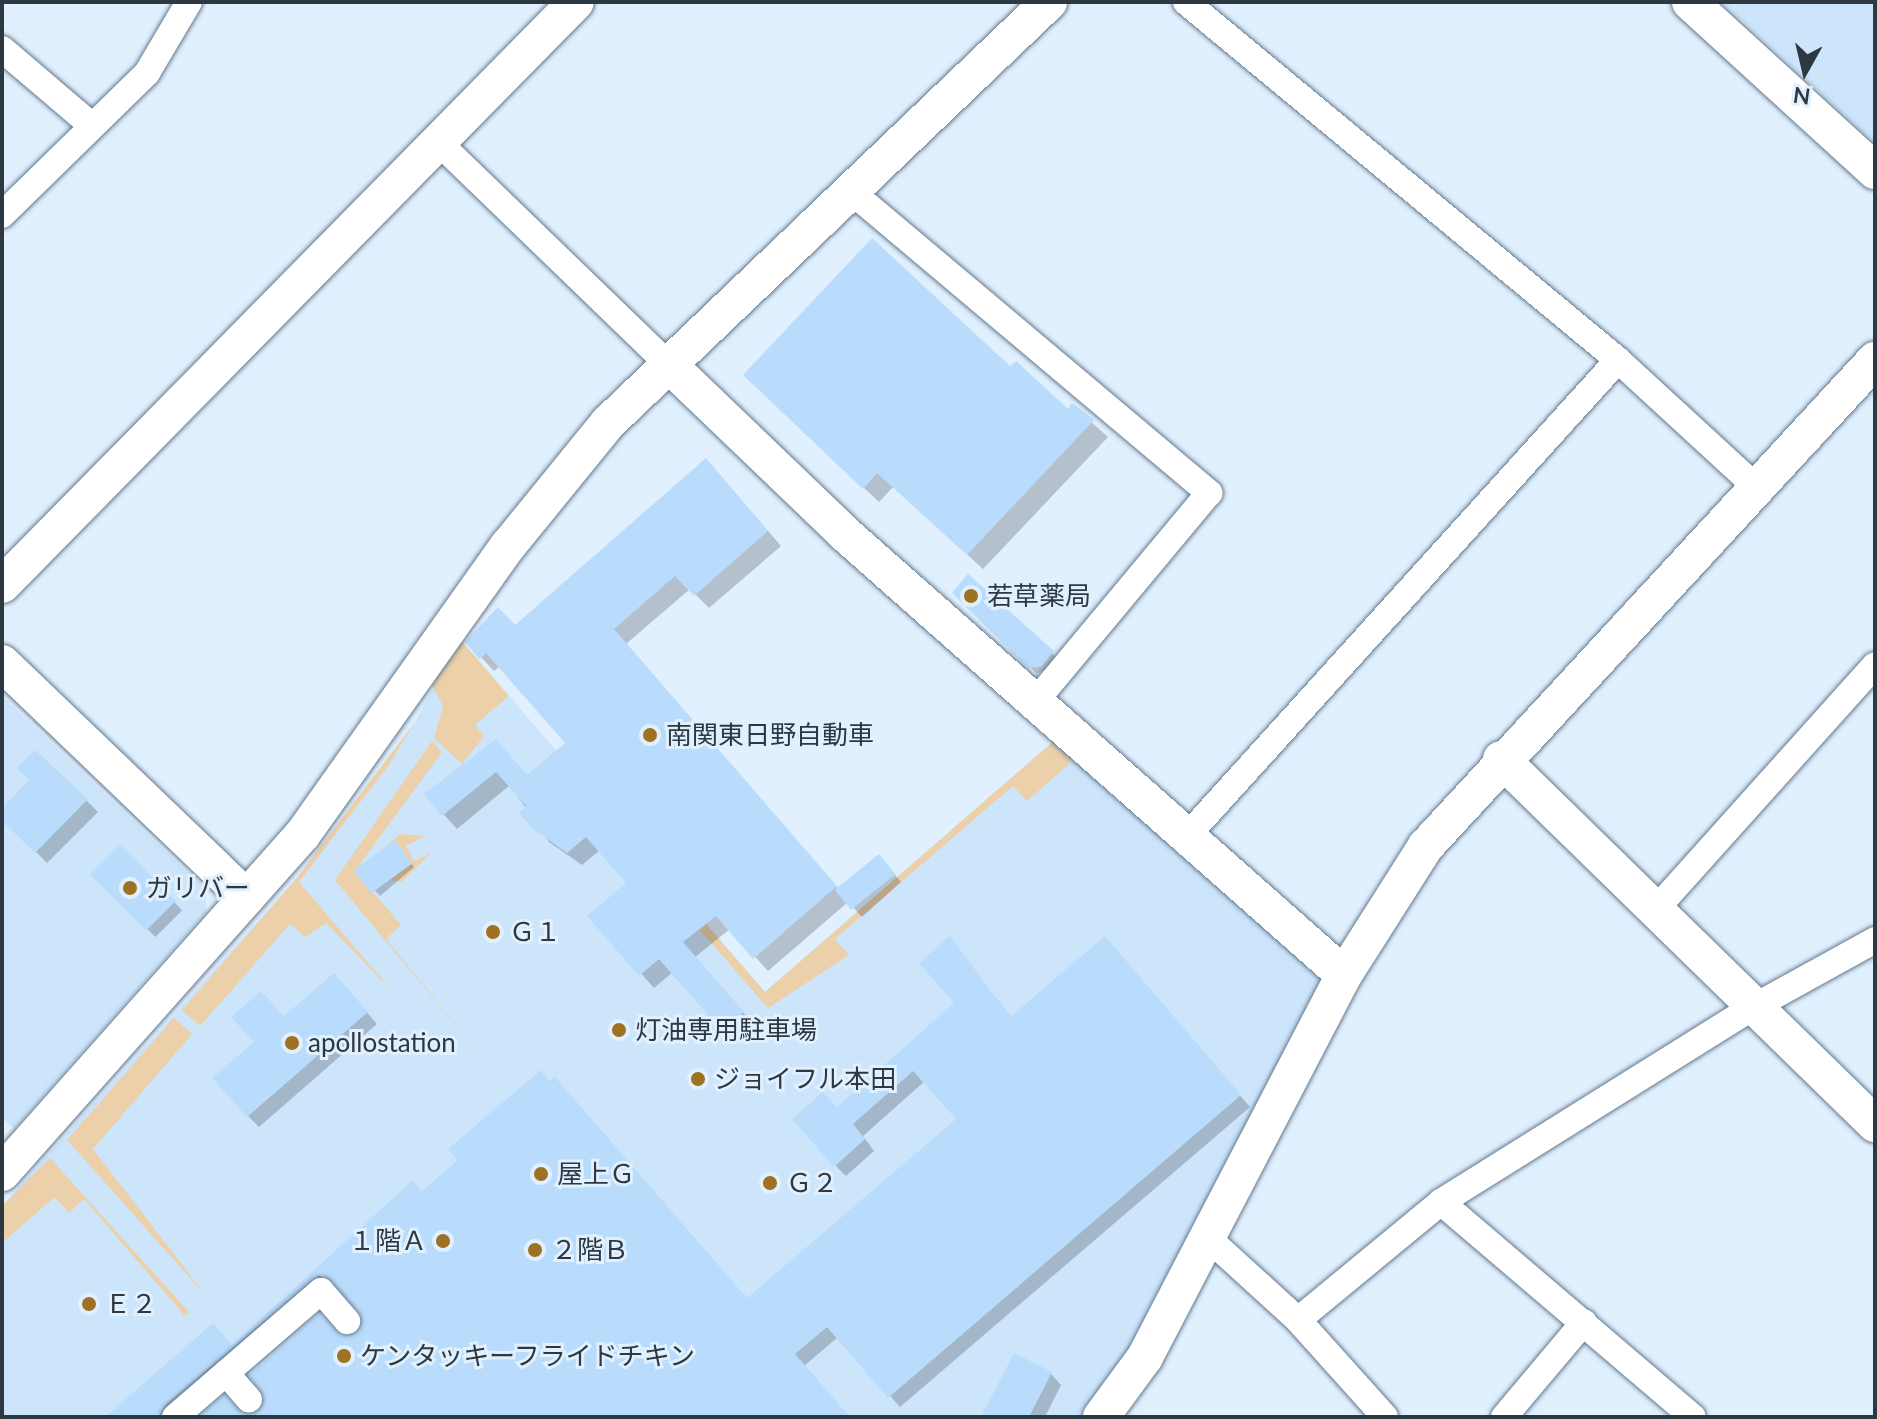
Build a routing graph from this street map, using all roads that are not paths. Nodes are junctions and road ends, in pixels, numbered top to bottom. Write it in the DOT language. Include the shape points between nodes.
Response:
graph roads {
  1 [pos="189,2"];
  2 [pos="576,2"];
  3 [pos="1049,2"];
  4 [pos="1186,2"];
  5 [pos="1690,2"];
  6 [pos="2,49"];
  7 [pos="91,125"];
  8 [pos="437,141"];
  9 [pos="1875,171"];
  10 [pos="853,193"];
  11 [pos="2,215"];
  12 [pos="1618,360"];
  13 [pos="667,363"];
  14 [pos="1872,369"];
  15 [pos="1755,486"];
  16 [pos="2,585"];
  17 [pos="2,663"];
  18 [pos="1875,665"];
  19 [pos="1035,702"];
  20 [pos="1501,759"];
  21 [pos="1187,836"];
  22 [pos="247,898"];
  23 [pos="1657,908"];
  24 [pos="1875,940"];
  25 [pos="1344,975"];
  26 [pos="1752,1008"];
  27 [pos="1875,1124"];
  28 [pos="2,1173"];
  29 [pos="1441,1202"];
  30 [pos="1208,1238"];
  31 [pos="1298,1320"];
  32 [pos="347,1321"];
  33 [pos="1584,1322"];
  34 [pos="215,1377"];
  35 [pos="249,1399"];
  36 [pos="175,1417"];
  37 [pos="1101,1417"];
  38 [pos="1385,1417"];
  39 [pos="1504,1417"];
  40 [pos="1693,1417"];
  1 -- 7 [label="street" via="147,73"];
  2 -- 8 [label="street"];
  3 -- 10 [label="street"];
  4 -- 12 [label="street"];
  5 -- 9 [label="street"];
  6 -- 7 [label="street"];
  7 -- 11 [label="street"];
  8 -- 13 [label="street"];
  8 -- 16 [label="street"];
  10 -- 13 [label="street"];
  10 -- 19 [label="street" via="1209,493"];
  12 -- 15 [label="street"];
  12 -- 21 [label="street"];
  13 -- 19 [label="street"];
  13 -- 22 [label="street" via="556,484 356,767"];
  14 -- 15 [label="street"];
  15 -- 20 [label="street"];
  17 -- 22 [label="street"];
  18 -- 23 [label="street"];
  19 -- 21 [label="street"];
  20 -- 23 [label="street"];
  20 -- 25 [label="street" via="1426,846"];
  21 -- 25 [label="street"];
  22 -- 28 [label="street"];
  23 -- 26 [label="street"];
  24 -- 26 [label="street"];
  25 -- 30 [label="street"];
  26 -- 27 [label="street"];
  26 -- 29 [label="street"];
  29 -- 31 [label="street"];
  29 -- 33 [label="street"];
  30 -- 31 [label="street"];
  30 -- 37 [label="street" via="1145,1357"];
  31 -- 38 [label="street"];
  32 -- 34 [label="street" via="321,1291"];
  33 -- 39 [label="street"];
  33 -- 40 [label="street"];
  34 -- 35 [label="street"];
  34 -- 36 [label="street"];
}
